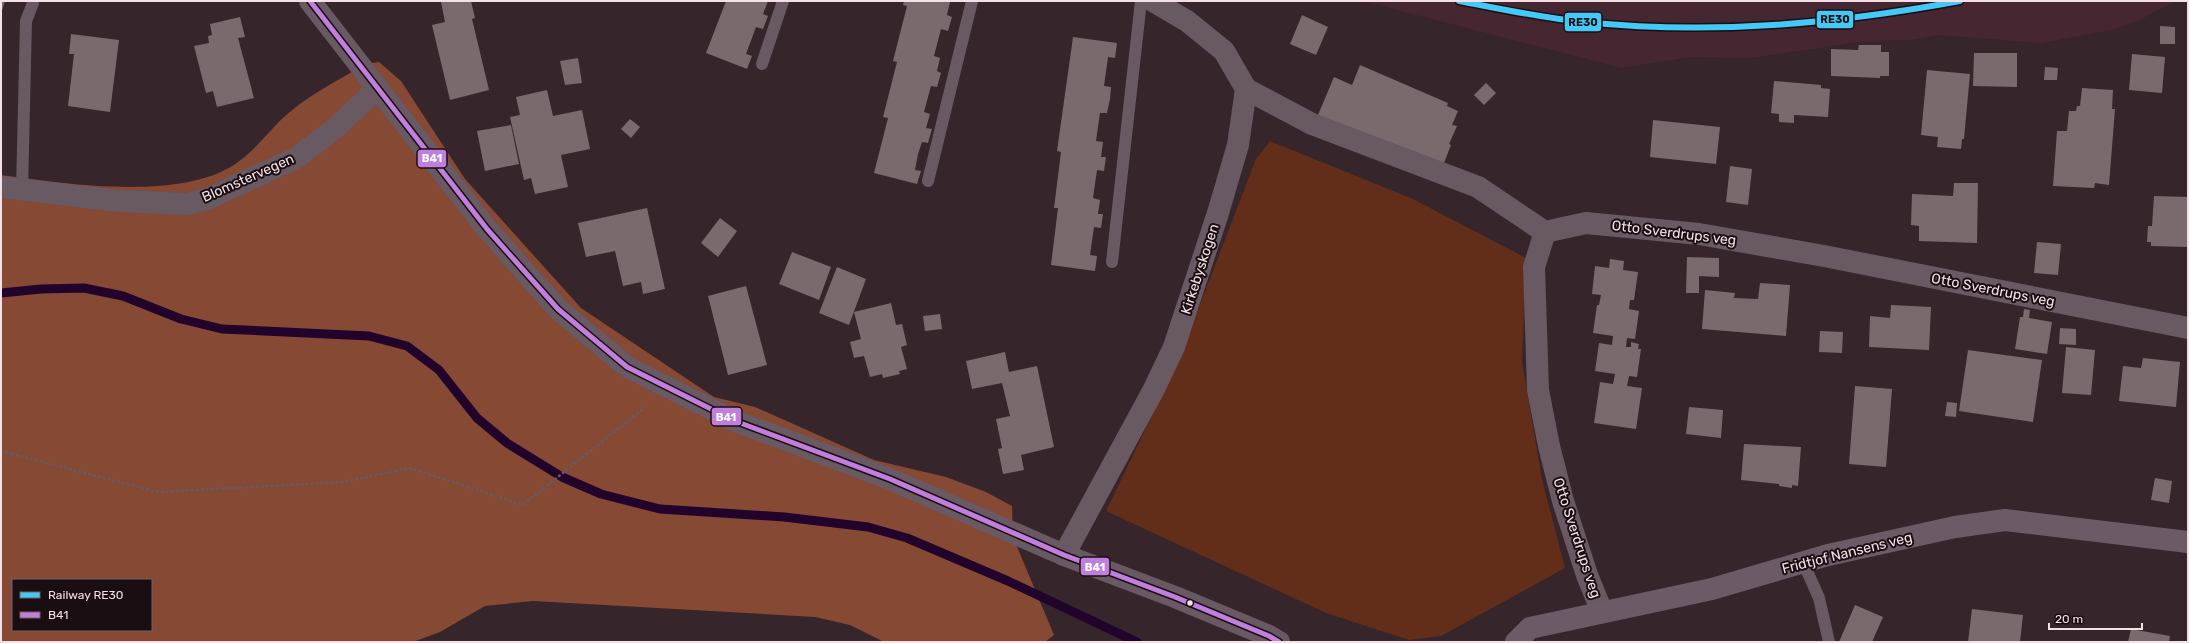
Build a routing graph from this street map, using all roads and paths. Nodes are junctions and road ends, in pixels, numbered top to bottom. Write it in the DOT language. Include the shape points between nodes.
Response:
graph roads {
  1 [pos="310,1"];
  2 [pos="783,1"];
  3 [pos="972,1"];
  4 [pos="1140,1"];
  5 [pos="1153,1"];
  6 [pos="33,3"];
  7 [pos="762,64"];
  8 [pos="377,89"];
  9 [pos="1246,89"];
  10 [pos="928,181"];
  11 [pos="11,189"];
  12 [pos="1545,232"];
  13 [pos="1112,262"];
  14 [pos="2188,328"];
  15 [pos="662,385"];
  16 [pos="1,451"];
  17 [pos="2188,542"];
  18 [pos="1064,555"];
  19 [pos="1803,562"];
  20 [pos="1602,612"];
  21 [pos="1279,642"];
  22 [pos="1516,642"];
  23 [pos="1830,642"];
  1 -- 8 [label="street"];
  2 -- 7 [label="lane"];
  3 -- 10 [label="lane"];
  4 -- 13 [label="lane"];
  5 -- 9 [label="street" via="1188,21 1224,51"];
  6 -- 11 [label="lane" via="26,22"];
  8 -- 11 [label="street, Blomstervegen" via="333,130 296,158 207,199 187,204 119,201"];
  8 -- 15 [label="street" via="487,229 558,309 627,367"];
  9 -- 12 [label="street" via="1312,124 1478,187"];
  9 -- 18 [label="street, Kirkebyskogen" via="1238,145 1174,347"];
  12 -- 14 [label="street, Otto Sverdrups veg" via="1586,223 1699,234"];
  12 -- 20 [label="street, Otto Sverdrups veg" via="1534,267 1538,390 1563,501"];
  15 -- 16 [label="path" via="650,403 523,505 410,468 343,482 158,492"];
  15 -- 18 [label="street" via="735,421 890,479"];
  17 -- 19 [label="street, Fridtjof Nansens veg" via="2005,520 1955,527"];
  18 -- 21 [label="street" via="1175,596"];
  19 -- 20 [label="street, Fridtjof Nansens veg" via="1712,589"];
  19 -- 23 [label="lane" via="1818,598"];
  20 -- 22 [label="street, Fridtjof Nansens veg" via="1530,628"];
}
